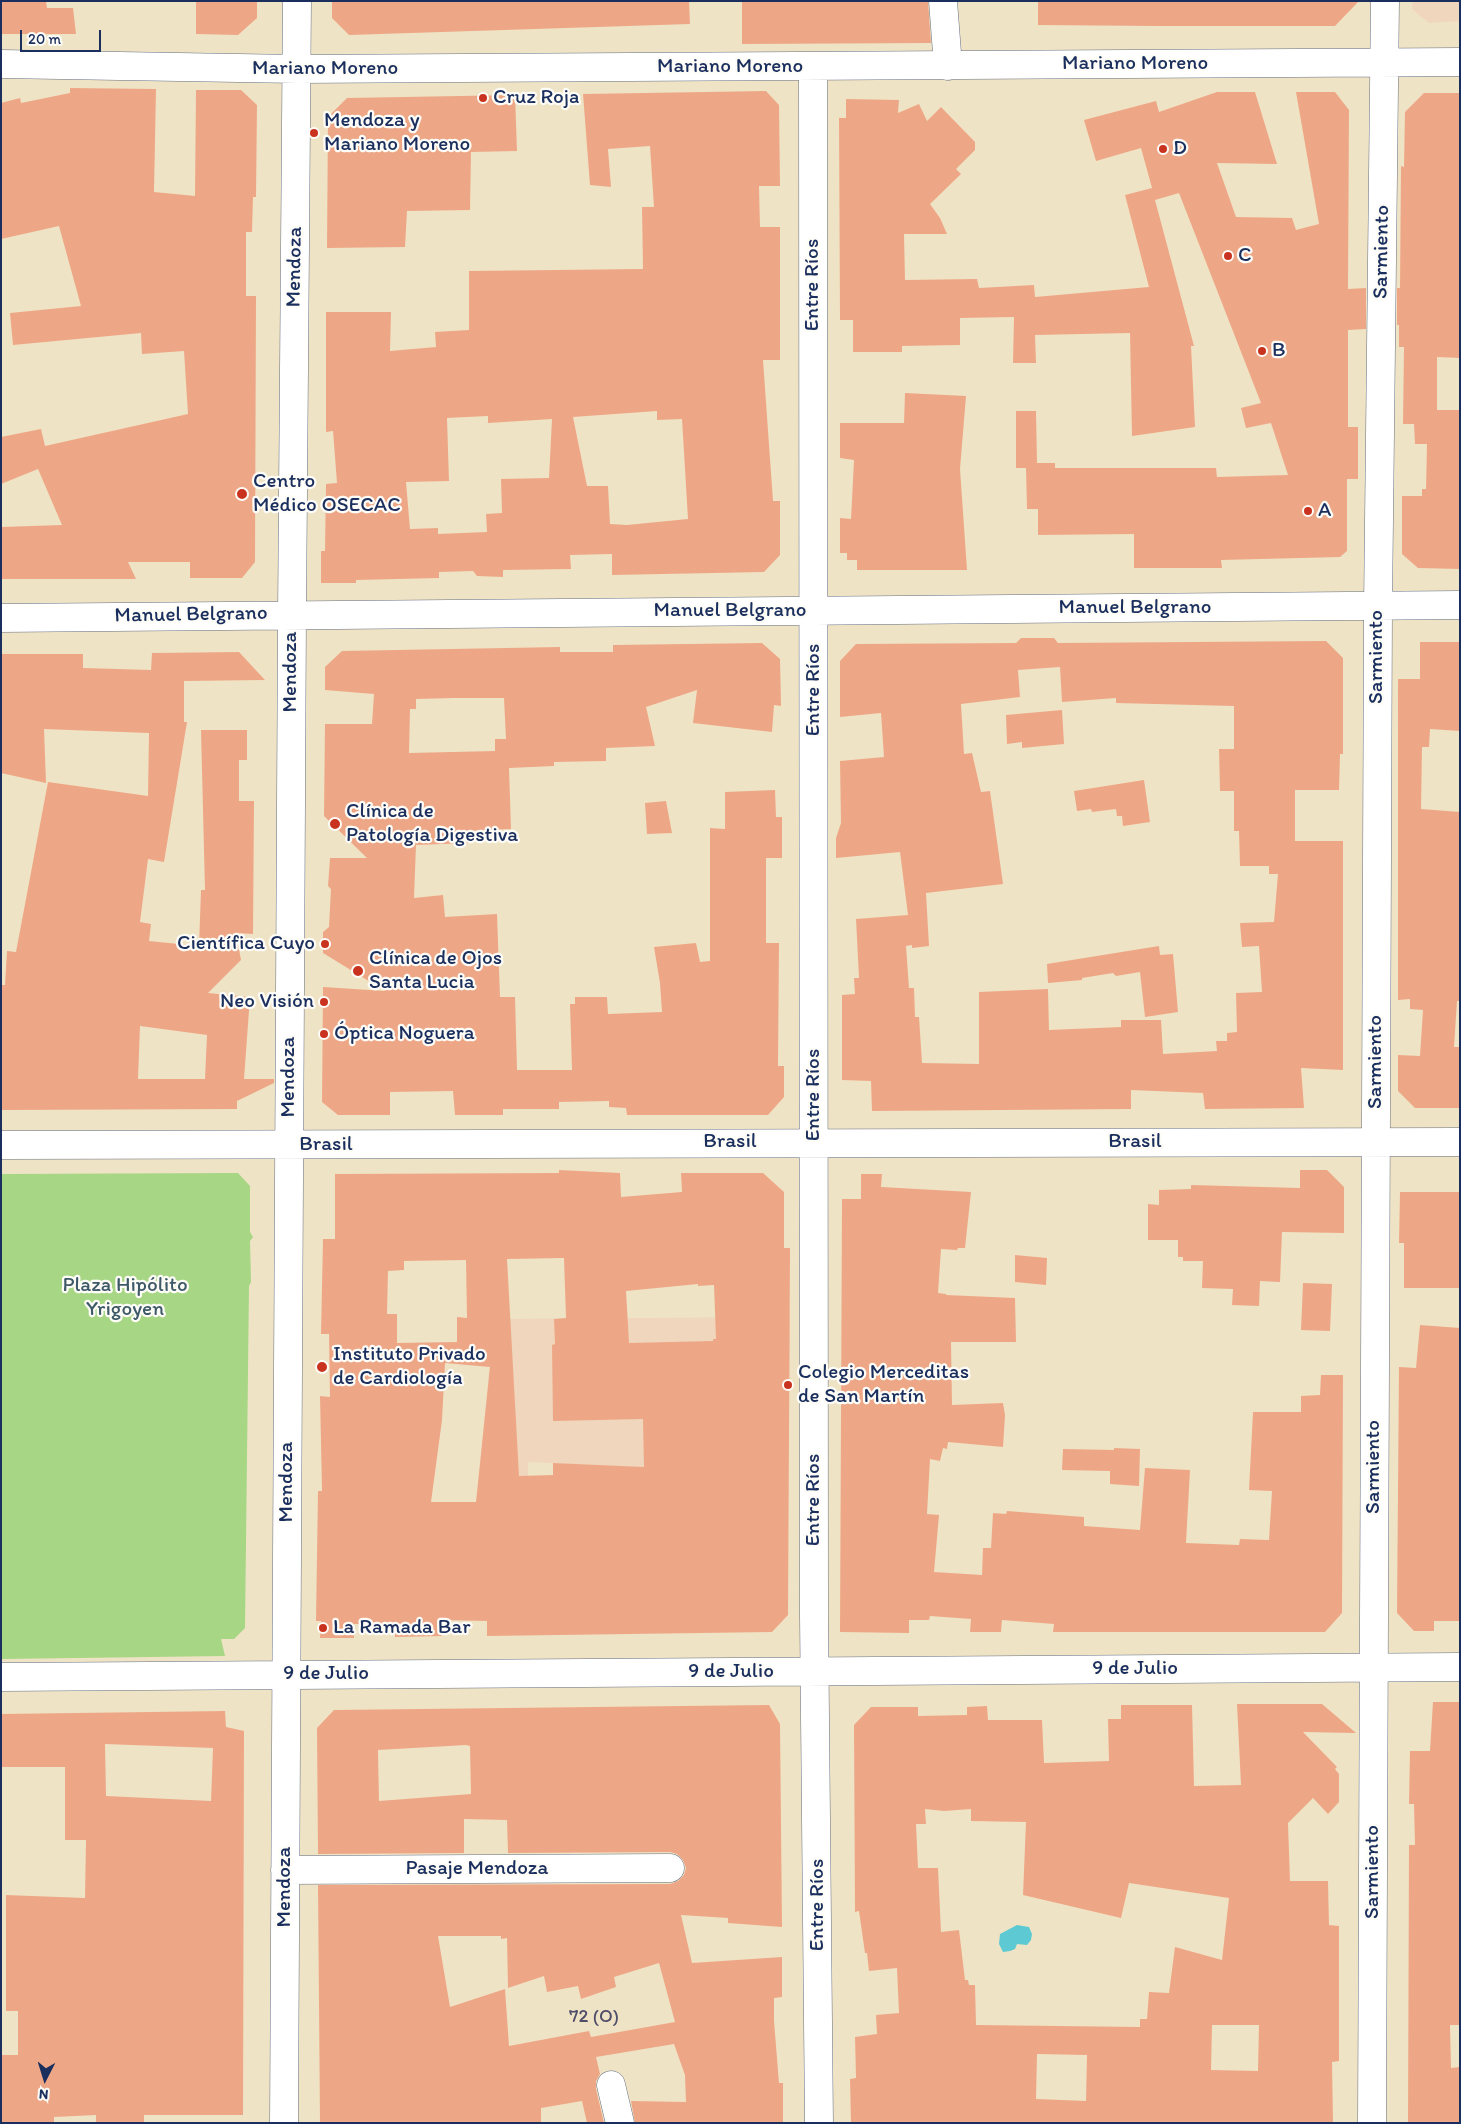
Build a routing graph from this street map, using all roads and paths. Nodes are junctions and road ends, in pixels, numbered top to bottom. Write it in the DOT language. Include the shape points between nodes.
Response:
graph roads {
  1 [pos="297,1"];
  2 [pos="943,1"];
  3 [pos="1385,1"];
  4 [pos="1460,62"];
  5 [pos="1384,63"];
  6 [pos="1,64"];
  7 [pos="813,66"];
  8 [pos="948,66"];
  9 [pos="297,70"];
  10 [pos="1460,605"];
  11 [pos="1378,606"];
  12 [pos="814,610"];
  13 [pos="292,614"];
  14 [pos="1,618"];
  15 [pos="814,1142"];
  16 [pos="1375,1142"];
  17 [pos="1460,1142"];
  18 [pos="1,1145"];
  19 [pos="289,1145"];
  20 [pos="1460,1666"];
  21 [pos="1374,1667"];
  22 [pos="816,1671"];
  23 [pos="286,1675"];
  24 [pos="1,1677"];
  25 [pos="670,1868"];
  26 [pos="286,1870"];
  27 [pos="611,2085"];
  28 [pos="284,2123"];
  29 [pos="620,2123"];
  30 [pos="819,2123"];
  31 [pos="1372,2123"];
  1 -- 9 [label="street, Mendoza"];
  2 -- 8 [label="street"];
  3 -- 5 [label="street, Sarmiento"];
  4 -- 5 [label="street, Mariano Moreno"];
  5 -- 8 [label="street, Mariano Moreno"];
  5 -- 11 [label="street, Sarmiento"];
  6 -- 9 [label="street, Mariano Moreno"];
  7 -- 8 [label="street, Mariano Moreno"];
  7 -- 9 [label="street, Mariano Moreno"];
  7 -- 12 [label="street, Entre Ríos"];
  9 -- 13 [label="street, Mendoza"];
  10 -- 11 [label="street, Manuel Belgrano"];
  11 -- 12 [label="street, Manuel Belgrano"];
  11 -- 16 [label="street, Sarmiento"];
  12 -- 13 [label="street, Manuel Belgrano"];
  12 -- 15 [label="street, Entre Ríos"];
  13 -- 14 [label="street, Manuel Belgrano"];
  13 -- 19 [label="street, Mendoza"];
  15 -- 16 [label="street, Brasil"];
  15 -- 19 [label="street, Brasil"];
  15 -- 22 [label="street, Entre Ríos"];
  16 -- 17 [label="street, Brasil"];
  16 -- 21 [label="street, Sarmiento"];
  18 -- 19 [label="street, Brasil"];
  19 -- 23 [label="street, Mendoza"];
  20 -- 21 [label="street, 9 de Julio"];
  21 -- 22 [label="street, 9 de Julio"];
  21 -- 31 [label="street, Sarmiento"];
  22 -- 23 [label="street, 9 de Julio"];
  22 -- 30 [label="street, Entre Ríos"];
  23 -- 24 [label="street, 9 de Julio"];
  23 -- 26 [label="street, Mendoza"];
  25 -- 26 [label="street, Pasaje Mendoza"];
  26 -- 28 [label="street, Mendoza"];
  27 -- 29 [label="street"];
}
